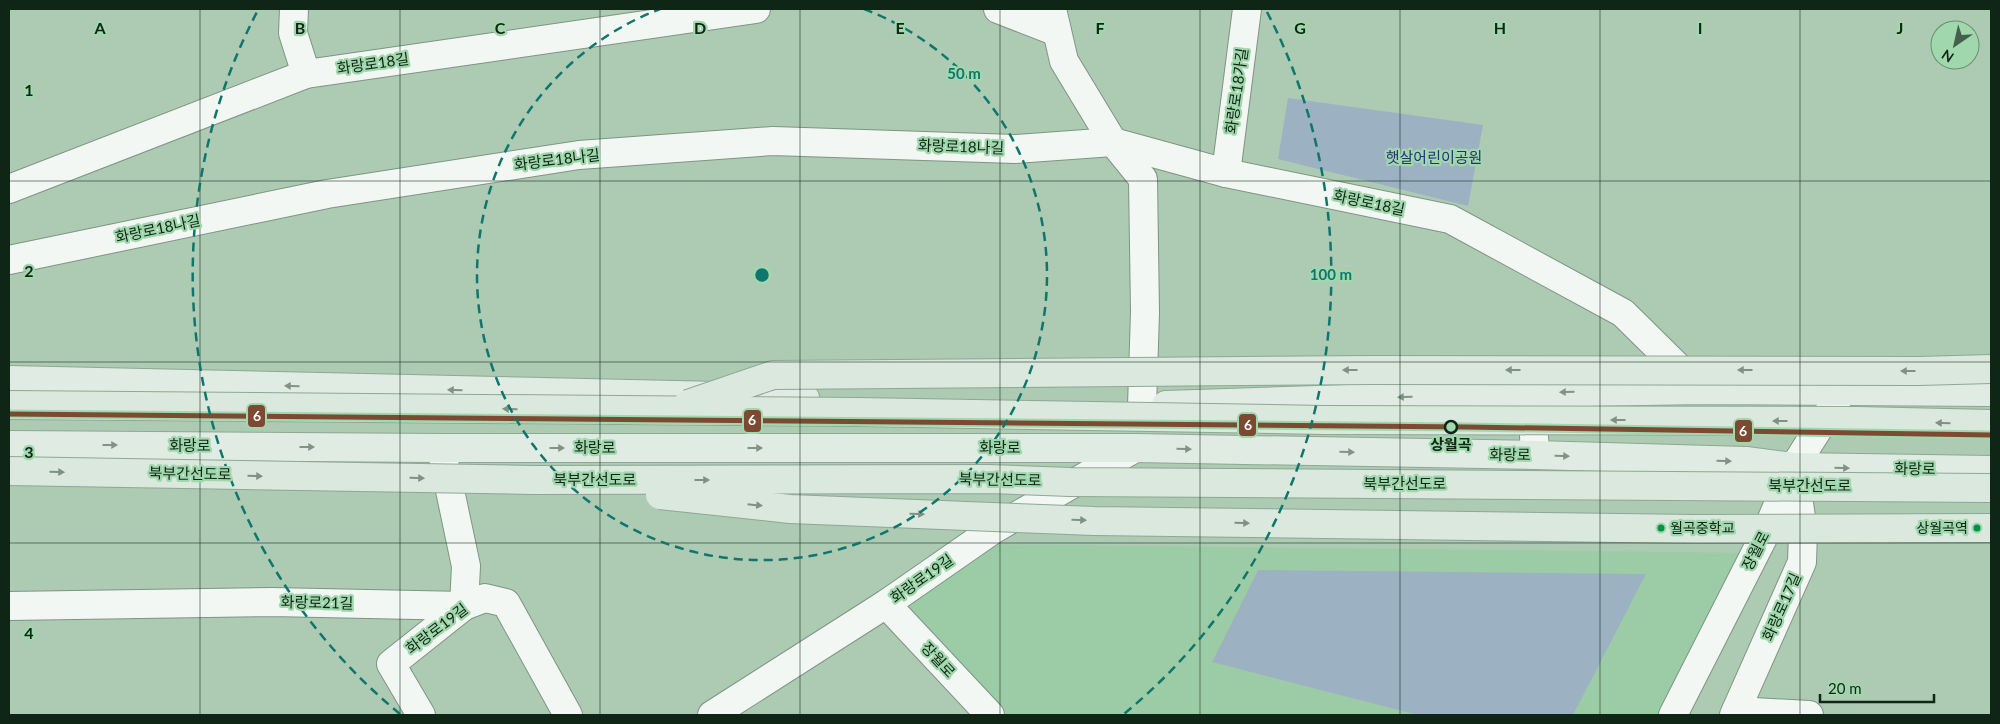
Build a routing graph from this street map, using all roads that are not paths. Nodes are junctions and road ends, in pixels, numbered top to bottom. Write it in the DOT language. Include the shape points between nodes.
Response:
graph roads {
  1 [pos="294,9"];
  2 [pos="756,9"];
  3 [pos="998,9"];
  4 [pos="1247,9"];
  5 [pos="1054,20"];
  6 [pos="306,74"];
  7 [pos="1112,142"];
  8 [pos="1226,173"];
  9 [pos="9,190"];
  10 [pos="9,260"];
  11 [pos="1991,369"];
  12 [pos="9,380"];
  13 [pos="1701,390"];
  14 [pos="1843,390"];
  15 [pos="1991,392"];
  16 [pos="1532,393"];
  17 [pos="9,405"];
  18 [pos="1142,406"];
  19 [pos="666,411"];
  20 [pos="1991,424"];
  21 [pos="9,445"];
  22 [pos="441,448"];
  23 [pos="1136,448"];
  24 [pos="1534,455"];
  25 [pos="1794,468"];
  26 [pos="1991,470"];
  27 [pos="9,471"];
  28 [pos="532,480"];
  29 [pos="1991,488"];
  30 [pos="1991,528"];
  31 [pos="886,604"];
  32 [pos="9,606"];
  33 [pos="464,606"];
  34 [pos="1735,713"];
  35 [pos="421,715"];
  36 [pos="568,715"];
  37 [pos="712,715"];
  38 [pos="990,715"];
  39 [pos="1673,715"];
  40 [pos="1809,715"];
  1 -- 6 [label="street" via="293,33"];
  2 -- 6 [label="street, 화랑로18길"];
  3 -- 5 [label="street"];
  4 -- 8 [label="street, 화랑로18가길"];
  5 -- 7 [label="street" via="1064,61"];
  6 -- 9 [label="street, 화랑로18길"];
  7 -- 8 [label="street, 화랑로18길"];
  7 -- 10 [label="street, 화랑로18나길" via="1015,149 774,141 579,155 327,194"];
  7 -- 18 [label="street" via="1143,178 1145,312"];
  8 -- 13 [label="street, 화랑로18길" via="1450,219 1623,313"];
  11 -- 19 [label="highway, one-way, bridge" via="773,374"];
  18 -- 12 [label="main road, one-way"];
  13 -- 14 [label="main road"];
  13 -- 16 [label="main road, one-way"];
  14 -- 15 [label="main road"];
  14 -- 25 [label="street, 장월로"];
  16 -- 18 [label="main road, one-way"];
  16 -- 24 [label="street"];
  19 -- 17 [label="highway, one-way, bridge"];
  20 -- 19 [label="highway, one-way, bridge" via="1324,420"];
  21 -- 22 [label="main road, 화랑로, one-way"];
  22 -- 23 [label="main road, 화랑로, one-way"];
  22 -- 33 [label="street" via="466,566"];
  23 -- 24 [label="main road, 화랑로, one-way"];
  23 -- 31 [label="street, 화랑로19길" via="994,529"];
  24 -- 25 [label="main road, 화랑로, one-way" via="1746,461"];
  25 -- 26 [label="main road, 화랑로, one-way"];
  25 -- 34 [label="street, 화랑로17길" via="1803,532 1802,562"];
  25 -- 39 [label="street, 장월로" via="1768,528"];
  27 -- 28 [label="highway, 북부간선도로, one-way, bridge"];
  28 -- 29 [label="highway, 북부간선도로, one-way, bridge" via="988,479"];
  28 -- 30 [label="highway, one-way, bridge" via="790,509 1094,521 1696,529"];
  31 -- 37 [label="street, 화랑로19길"];
  31 -- 38 [label="street, 장월로"];
  32 -- 33 [label="street, 화랑로21길" via="272,602"];
  33 -- 35 [label="street, 화랑로19길" via="391,664"];
  33 -- 36 [label="street, 화랑로19길" via="485,598 506,603"];
  34 -- 40 [label="street, 화랑로17길"];
}
